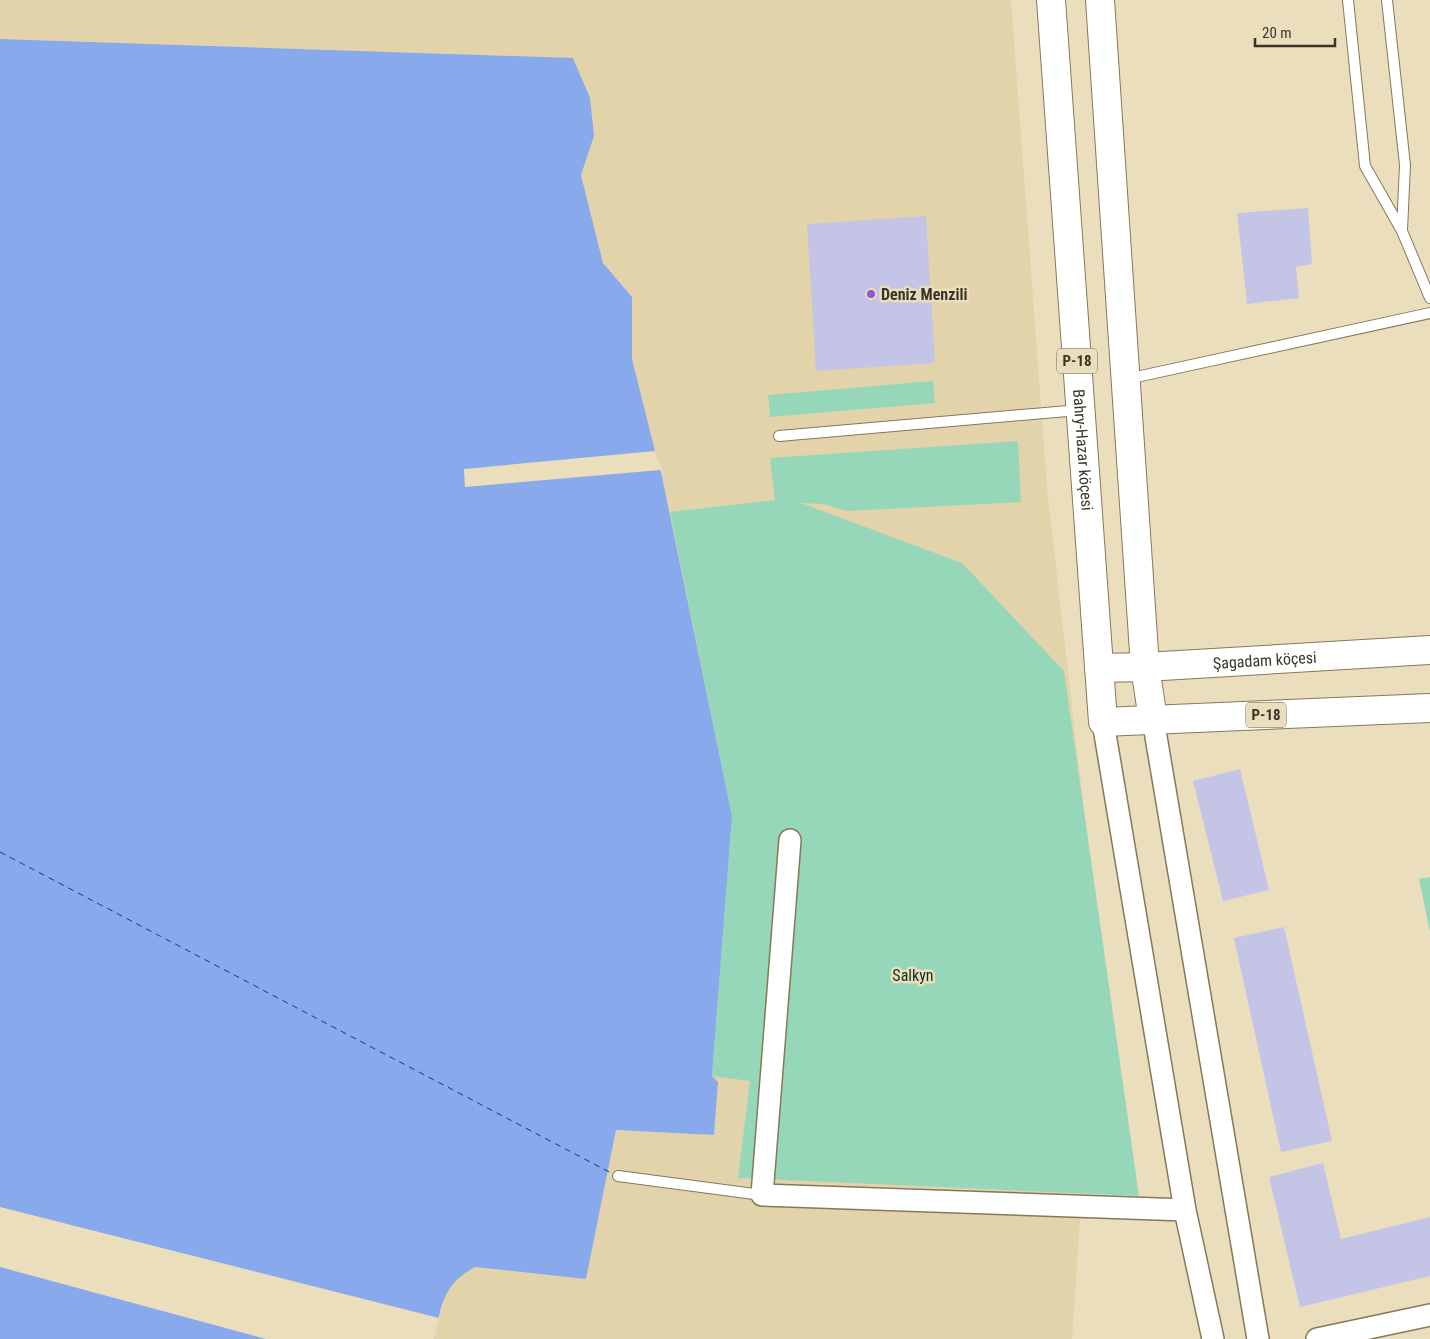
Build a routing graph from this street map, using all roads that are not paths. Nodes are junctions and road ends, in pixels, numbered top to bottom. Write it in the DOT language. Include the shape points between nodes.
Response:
graph roads {
  1 [pos="1051,0"];
  2 [pos="1100,0"];
  3 [pos="1348,0"];
  4 [pos="1387,0"];
  5 [pos="1402,231"];
  6 [pos="1430,298"];
  7 [pos="1430,313"];
  8 [pos="1126,379"];
  9 [pos="1080,410"];
  10 [pos="779,436"];
  11 [pos="1430,650"];
  12 [pos="1145,667"];
  13 [pos="1099,668"];
  14 [pos="1430,708"];
  15 [pos="1153,719"];
  16 [pos="1103,722"];
  17 [pos="790,840"];
  18 [pos="618,1176"];
  19 [pos="762,1195"];
  20 [pos="1185,1210"];
  21 [pos="1430,1315"];
  22 [pos="1213,1339"];
  23 [pos="1258,1339"];
  24 [pos="1317,1339"];
  1 -- 9 [label="highway, Bahry-Hazar köçesi / P-18"];
  2 -- 8 [label="highway"];
  3 -- 5 [label="lane" via="1365,166"];
  4 -- 5 [label="lane" via="1405,164"];
  5 -- 6 [label="lane"];
  7 -- 8 [label="lane"];
  8 -- 12 [label="highway"];
  9 -- 10 [label="lane"];
  9 -- 13 [label="highway, Bahry-Hazar köçesi / P-18"];
  11 -- 12 [label="highway, Şagadam köçesi"];
  12 -- 13 [label="highway, Şagadam köçesi"];
  12 -- 15 [label="highway"];
  13 -- 16 [label="highway, Bahry-Hazar köçesi / P-18"];
  14 -- 15 [label="highway, P-18"];
  15 -- 16 [label="highway, P-18"];
  15 -- 23 [label="street"];
  16 -- 20 [label="street"];
  17 -- 19 [label="street"];
  18 -- 19 [label="lane"];
  19 -- 20 [label="street"];
  20 -- 22 [label="street"];
  21 -- 24 [label="street"];
}
